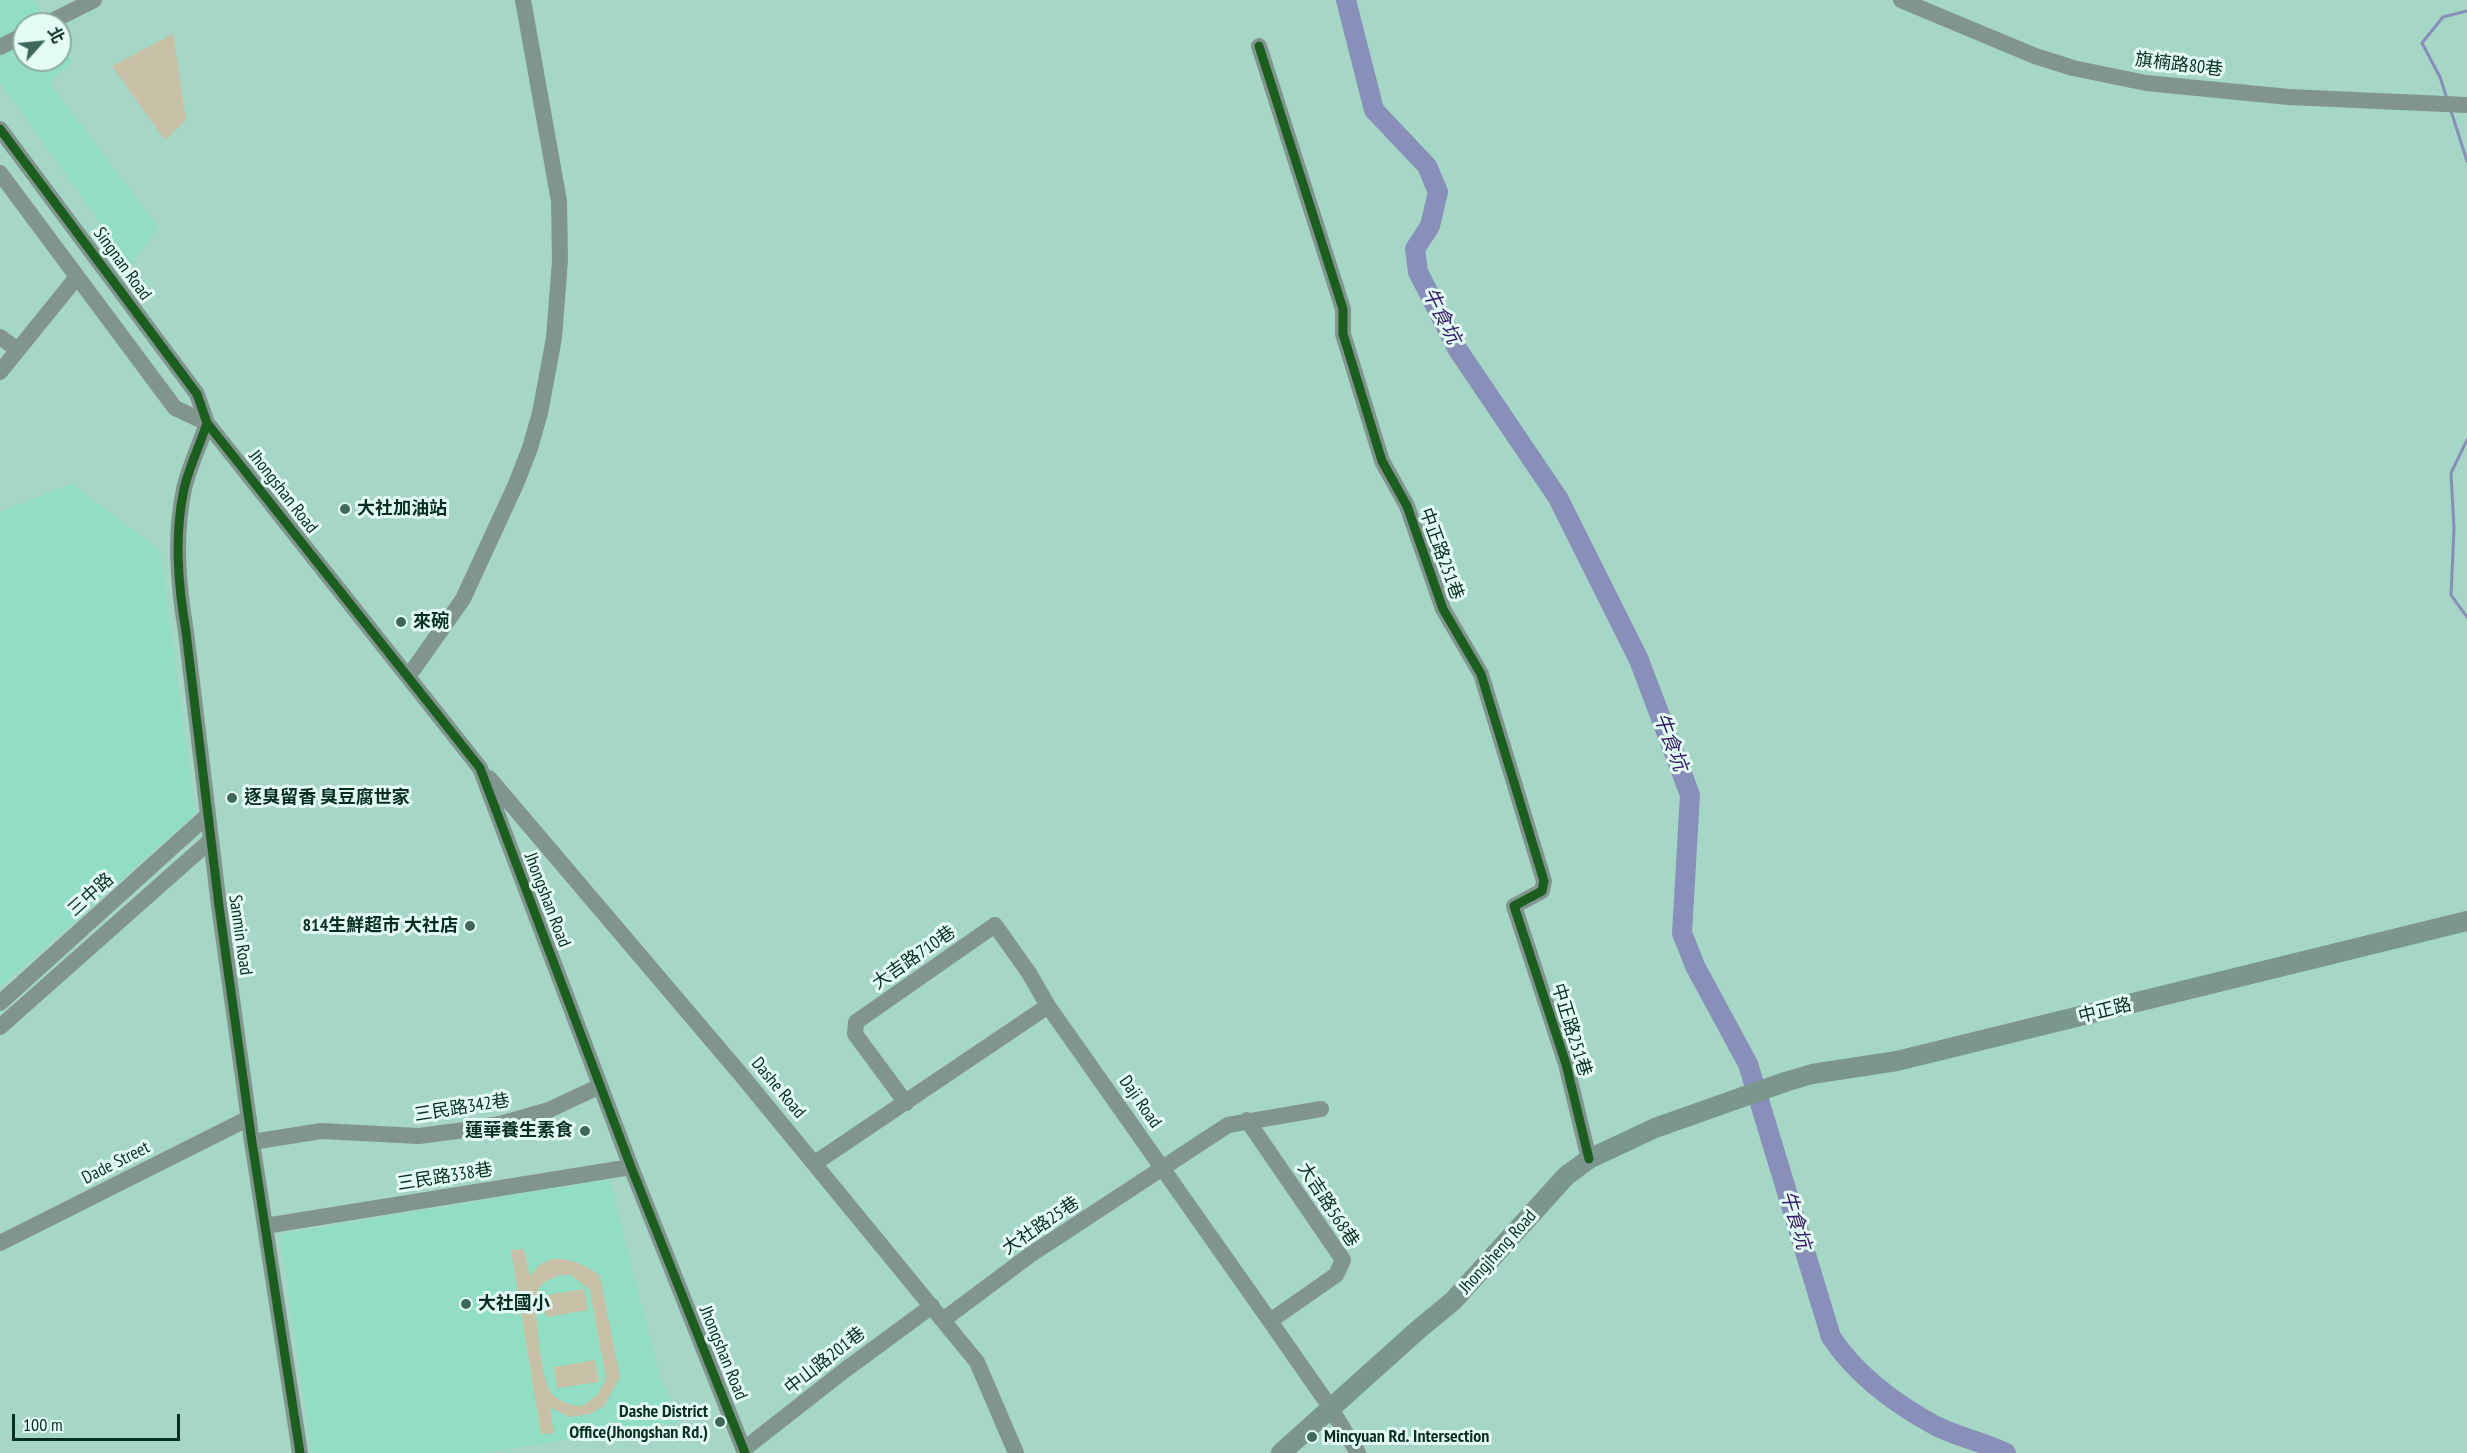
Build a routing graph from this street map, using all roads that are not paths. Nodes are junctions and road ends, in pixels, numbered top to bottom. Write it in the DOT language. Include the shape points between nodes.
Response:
graph roads {
  1 [pos="94,0"];
  2 [pos="523,0"];
  3 [pos="1901,0"];
  4 [pos="70,12"];
  5 [pos="1259,46"];
  6 [pos="2467,105"];
  7 [pos="0,129"];
  8 [pos="0,173"];
  9 [pos="77,277"];
  10 [pos="0,338"];
  11 [pos="18,350"];
  12 [pos="0,372"];
  13 [pos="207,423"];
  14 [pos="408,677"];
  15 [pos="480,768"];
  16 [pos="208,816"];
  17 [pos="211,840"];
  18 [pos="2467,921"];
  19 [pos="0,1003"];
  20 [pos="1048,1006"];
  21 [pos="0,1027"];
  22 [pos="600,1086"];
  23 [pos="1742,1097"];
  24 [pos="906,1103"];
  25 [pos="1321,1109"];
  26 [pos="249,1118"];
  27 [pos="1247,1120"];
  28 [pos="252,1142"];
  29 [pos="1589,1159"];
  30 [pos="815,1163"];
  31 [pos="631,1167"];
  32 [pos="1163,1168"];
  33 [pos="265,1226"];
  34 [pos="0,1243"];
  35 [pos="932,1306"];
  36 [pos="943,1320"];
  37 [pos="1270,1321"];
  38 [pos="1330,1407"];
  39 [pos="745,1451"];
  40 [pos="300,1453"];
  41 [pos="1016,1453"];
  42 [pos="1281,1453"];
  43 [pos="1358,1453"];
  1 -- 4 [label="street"];
  2 -- 14 [label="street" via="559,201 560,260 554,338 540,413 516,484 463,600"];
  3 -- 6 [label="street, 旗楠路80巷" via="2035,56 2130,80 2289,97"];
  5 -- 29 [label="street, 中正路251巷" via="1342,309 1343,334 1382,461 1407,506 1443,609 1477,663 1544,881 1542,891 1514,906 1566,1064"];
  7 -- 13 [label="street, Singnan Road" via="198,394"];
  8 -- 9 [label="street"];
  9 -- 11 [label="street"];
  9 -- 13 [label="street" via="176,408"];
  10 -- 11 [label="street"];
  11 -- 12 [label="street"];
  13 -- 14 [label="street, Jhongshan Road"];
  13 -- 16 [label="street, Sanmin Road" via="184,488 178,548"];
  14 -- 15 [label="street, Jhongshan Road"];
  15 -- 22 [label="street, Jhongshan Road"];
  15 -- 30 [label="street, Dashe Road"];
  16 -- 17 [label="street, Sanmin Road"];
  16 -- 19 [label="street, 三中路"];
  17 -- 21 [label="street"];
  17 -- 26 [label="street, Sanmin Road"];
  18 -- 23 [label="main road, 中正路" via="1897,1061 1812,1074"];
  20 -- 24 [label="street"];
  20 -- 24 [label="street, 大吉路710巷" via="995,925 856,1022 855,1034"];
  20 -- 32 [label="street, Daji Road"];
  22 -- 28 [label="street, 三民路342巷" via="549,1110 457,1131 419,1136 321,1131"];
  22 -- 31 [label="street, Jhongshan Road"];
  23 -- 29 [label="main road, Jhongjheng Road" via="1655,1128"];
  24 -- 30 [label="street"];
  25 -- 27 [label="street, 大社路25巷"];
  26 -- 28 [label="street, Sanmin Road"];
  26 -- 34 [label="street, Dade Street"];
  27 -- 32 [label="street, 大社路25巷" via="1228,1125"];
  27 -- 37 [label="street, 大吉路568巷" via="1343,1260 1336,1275"];
  28 -- 33 [label="street, Sanmin Road"];
  29 -- 38 [label="main road, Jhongjheng Road" via="1566,1176 1453,1301"];
  30 -- 35 [label="street, Dashe Road"];
  31 -- 33 [label="street, 三民路338巷"];
  31 -- 39 [label="street, Jhongshan Road"];
  32 -- 36 [label="street, 大社路25巷" via="1030,1255"];
  32 -- 37 [label="street, Daji Road"];
  33 -- 40 [label="street, Sanmin Road"];
  35 -- 36 [label="street, Dashe Road"];
  35 -- 39 [label="street, 中山路201巷"];
  36 -- 41 [label="street, Dashe Road" via="977,1362"];
  37 -- 38 [label="street, Daji Road"];
  38 -- 42 [label="main road, Jhongjheng Road"];
  38 -- 43 [label="street, Daji Road"];
}
